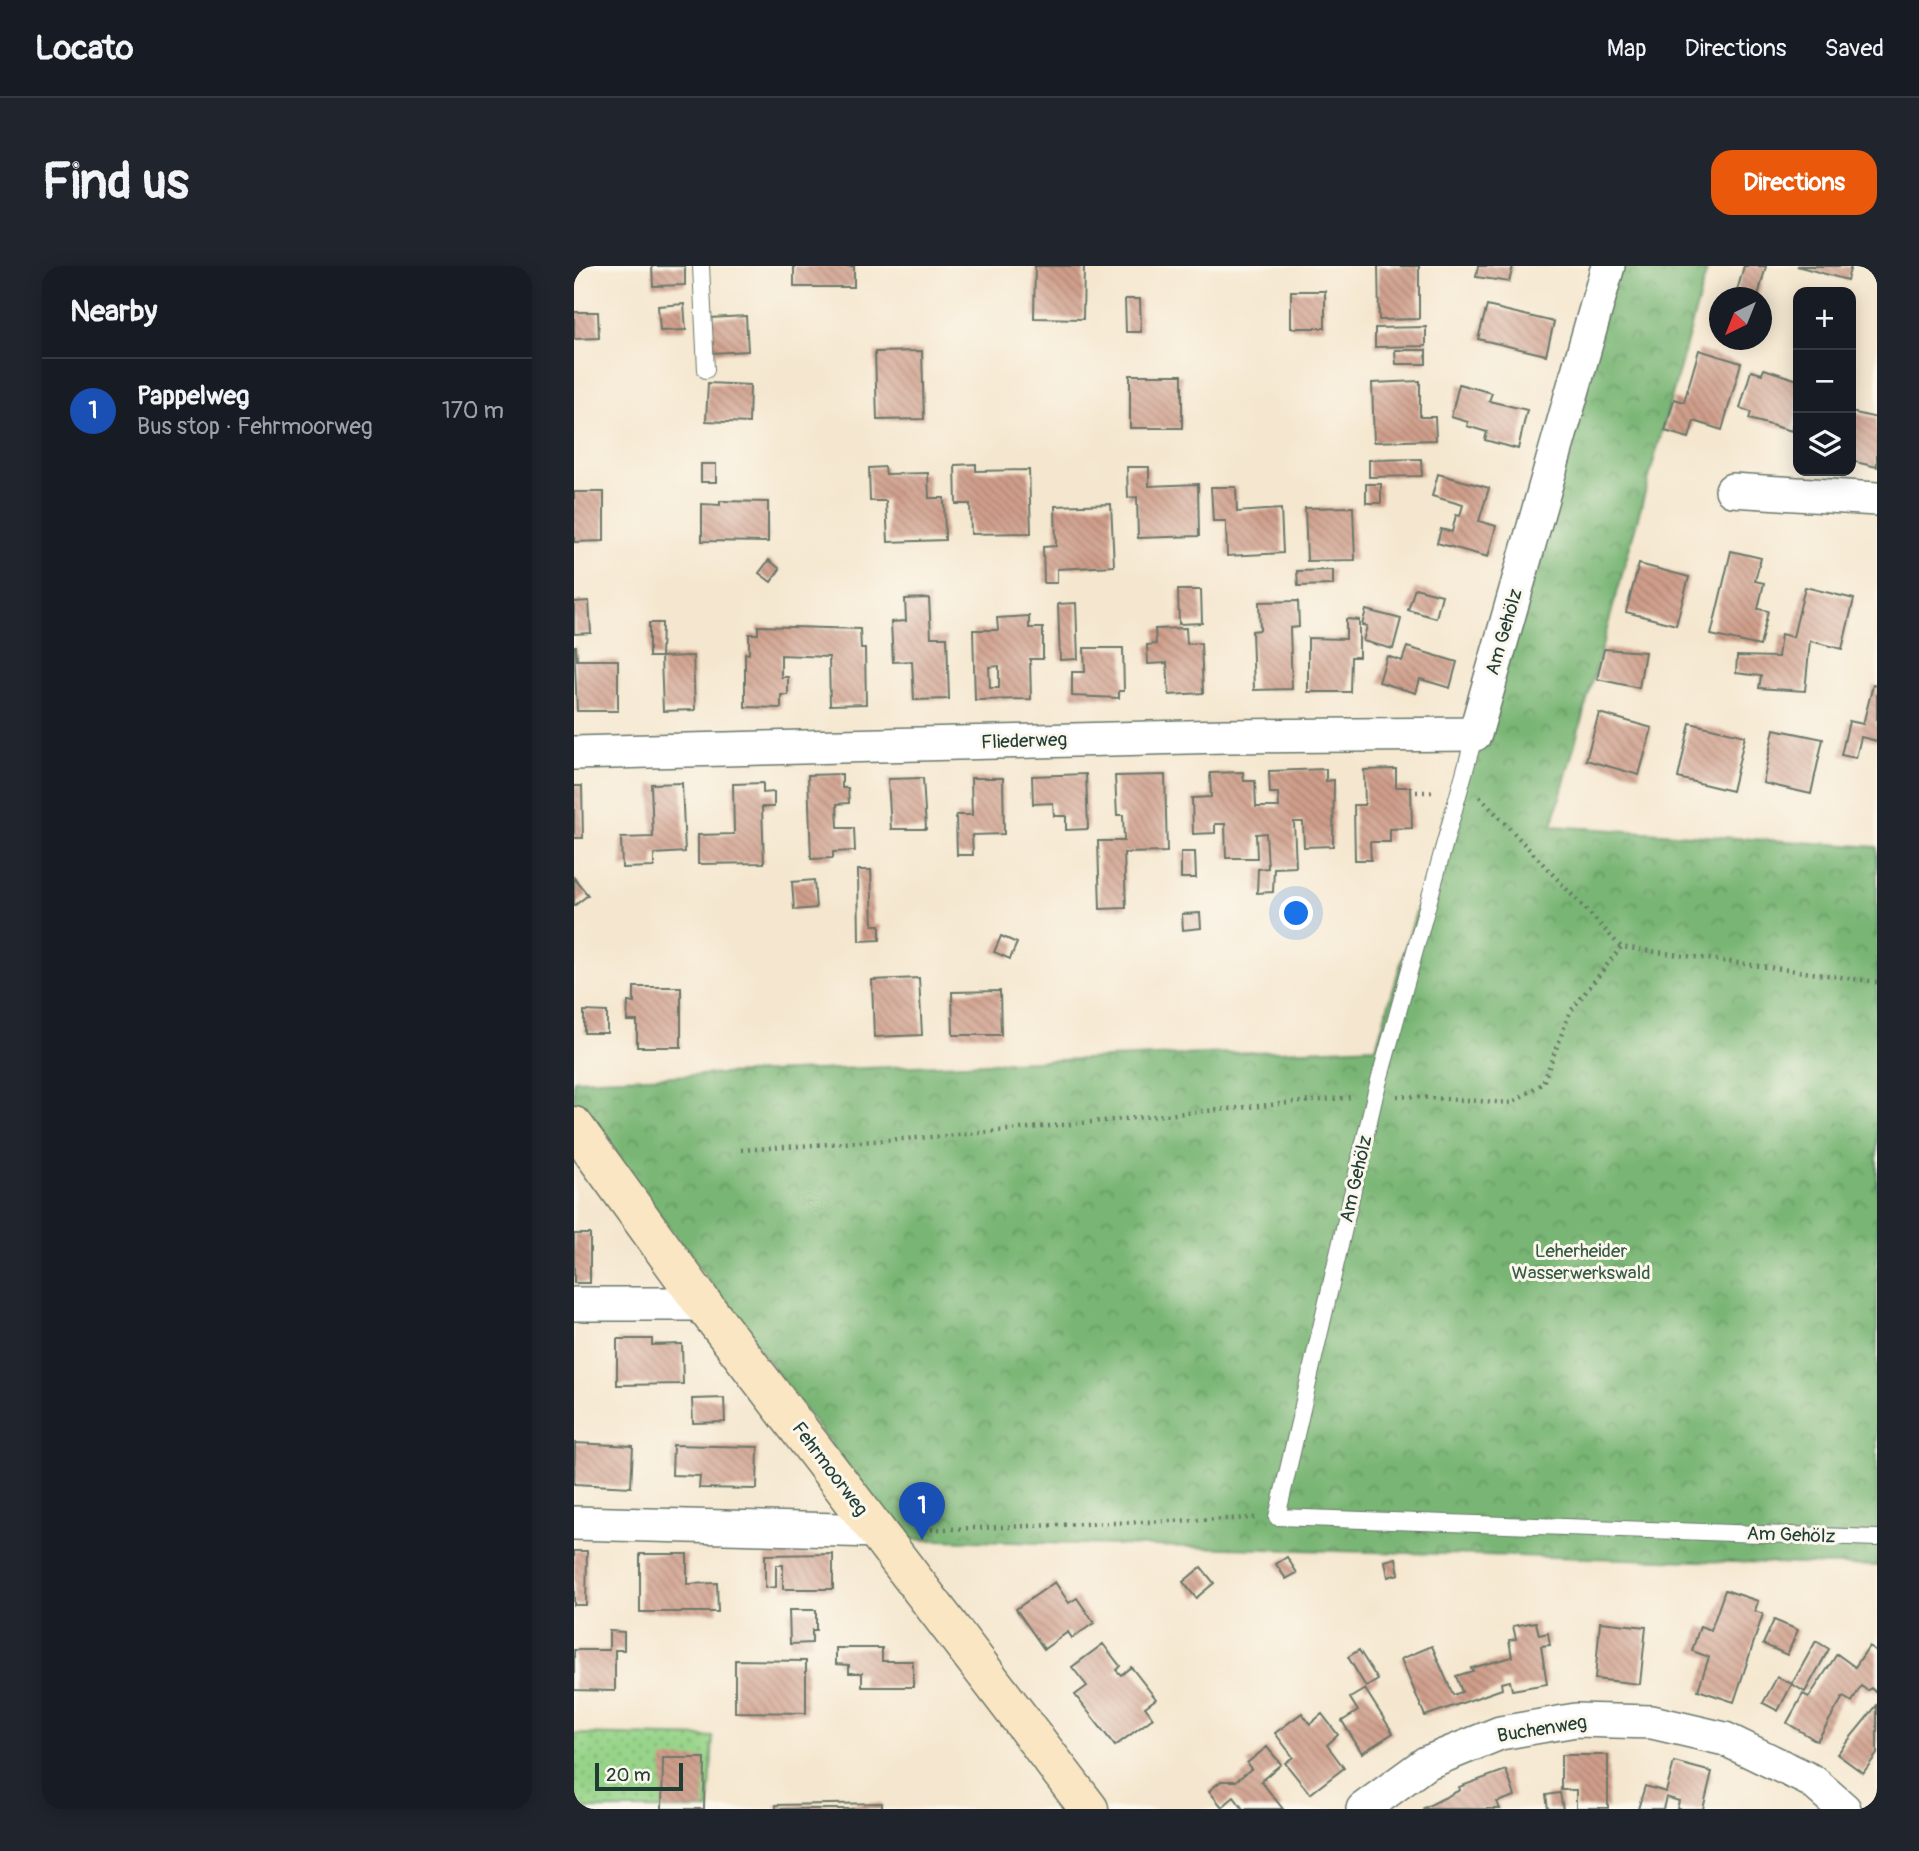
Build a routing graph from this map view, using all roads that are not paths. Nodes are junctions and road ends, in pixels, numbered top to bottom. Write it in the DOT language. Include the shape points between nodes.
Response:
graph roads {
  1 [pos="701,266"];
  2 [pos="1608,266"];
  3 [pos="706,370"];
  4 [pos="1732,490"];
  5 [pos="1877,499"];
  6 [pos="1475,734"];
  7 [pos="574,753"];
  8 [pos="574,1126"];
  9 [pos="574,1304"];
  10 [pos="704,1304"];
  11 [pos="574,1523"];
  12 [pos="878,1531"];
  13 [pos="1877,1538"];
  14 [pos="1089,1809"];
  15 [pos="1363,1809"];
  16 [pos="1844,1809"];
  1 -- 3 [label="lane"];
  2 -- 6 [label="street, Am Gehölz"];
  4 -- 5 [label="street"];
  6 -- 7 [label="street, Fliederweg"];
  6 -- 13 [label="lane, Am Gehölz" via="1375,1095 1277,1517"];
  8 -- 10 [label="street, Fehrmoorweg"];
  9 -- 10 [label="street"];
  10 -- 12 [label="street, Fehrmoorweg"];
  11 -- 12 [label="street"];
  12 -- 14 [label="street, Fehrmoorweg"];
  15 -- 16 [label="street, Buchenweg" via="1426,1762 1500,1733 1576,1720 1653,1722 1725,1739 1812,1781"];
}
